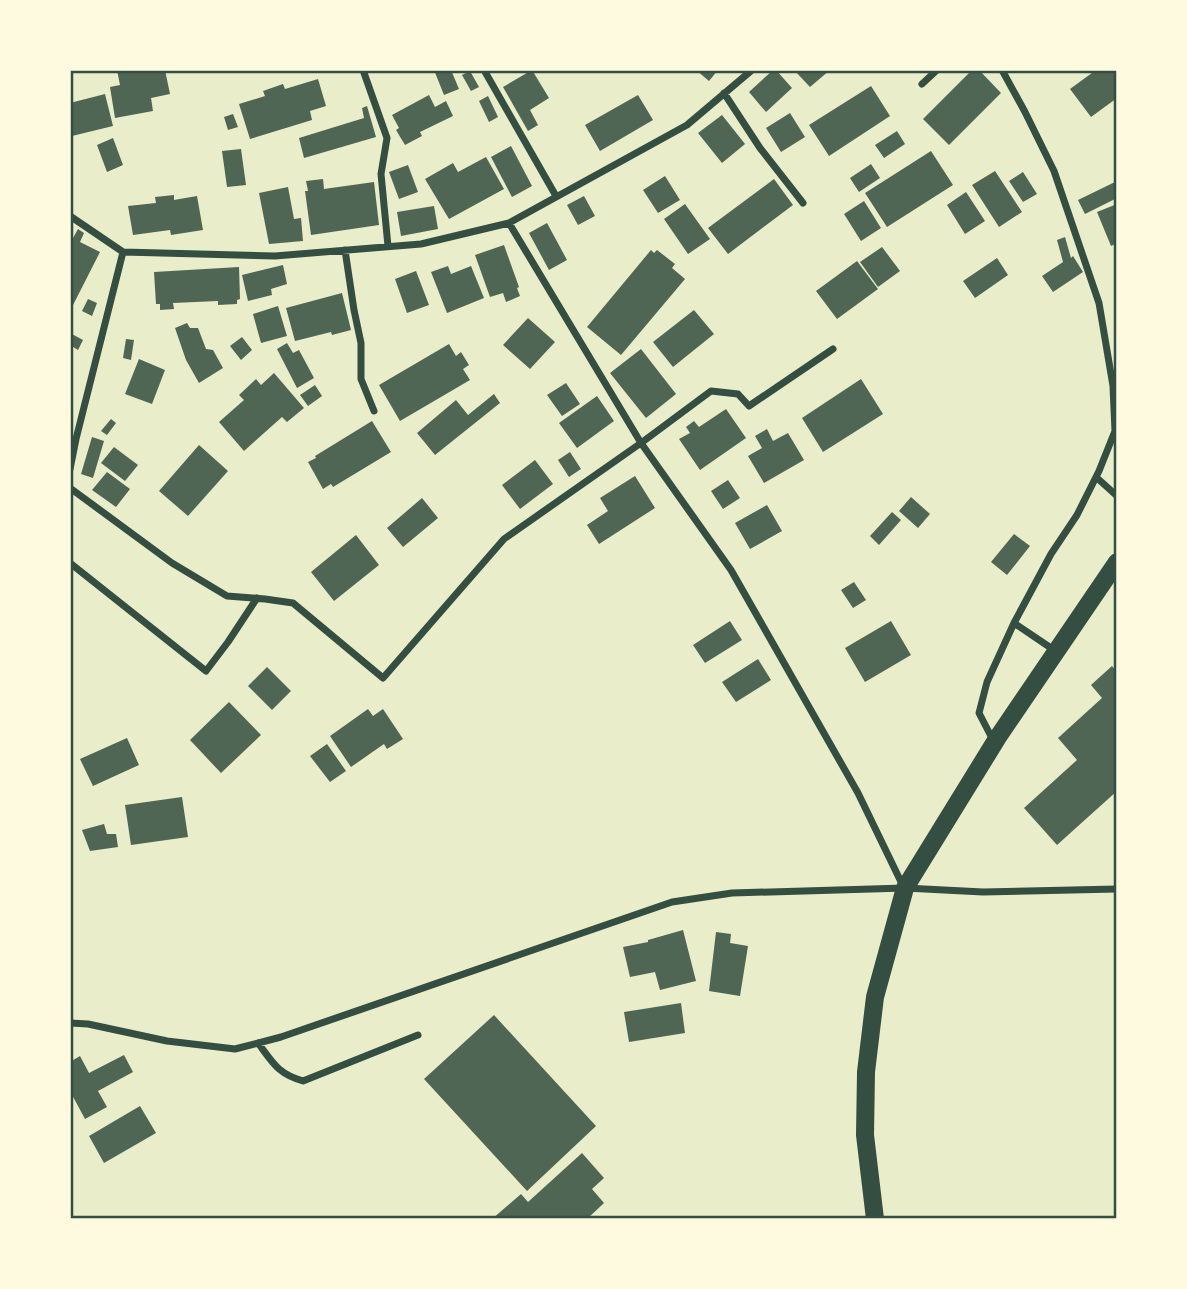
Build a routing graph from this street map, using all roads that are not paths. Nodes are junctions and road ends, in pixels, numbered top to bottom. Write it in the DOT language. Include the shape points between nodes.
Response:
graph roads {
  1 [pos="363,70"];
  2 [pos="484,70"];
  3 [pos="752,70"];
  4 [pos="937,70"];
  5 [pos="1002,70"];
  6 [pos="922,84"];
  7 [pos="724,93"];
  8 [pos="556,196"];
  9 [pos="803,202"];
  10 [pos="70,216"];
  11 [pos="509,223"];
  12 [pos="388,246"];
  13 [pos="345,250"];
  14 [pos="123,252"];
  15 [pos="833,349"];
  16 [pos="374,411"];
  17 [pos="642,443"];
  18 [pos="70,469"];
  19 [pos="1096,477"];
  20 [pos="70,488"];
  21 [pos="1117,496"];
  22 [pos="1117,562"];
  23 [pos="70,563"];
  24 [pos="257,598"];
  25 [pos="1014,623"];
  26 [pos="1056,651"];
  27 [pos="994,743"];
  28 [pos="905,888"];
  29 [pos="1117,889"];
  30 [pos="70,1023"];
  31 [pos="418,1035"];
  32 [pos="258,1043"];
  33 [pos="875,1219"];
  1 -- 12 [label="street" via="387,138 381,174"];
  2 -- 8 [label="street"];
  3 -- 7 [label="street"];
  4 -- 6 [label="street"];
  5 -- 19 [label="street" via="1054,171 1099,303 1115,431"];
  7 -- 8 [label="street" via="687,125"];
  7 -- 9 [label="street"];
  8 -- 11 [label="street"];
  10 -- 14 [label="street"];
  11 -- 12 [label="street" via="421,244"];
  11 -- 17 [label="street"];
  12 -- 13 [label="street"];
  13 -- 14 [label="street" via="275,256"];
  13 -- 16 [label="street" via="361,343 361,379"];
  14 -- 18 [label="street"];
  15 -- 17 [label="street" via="749,406 738,394 711,391"];
  17 -- 24 [label="street" via="504,539 383,678 293,603"];
  17 -- 28 [label="street" via="732,570 858,793"];
  19 -- 21 [label="street"];
  19 -- 25 [label="street"];
  20 -- 24 [label="street" via="172,563 228,596"];
  22 -- 26 [label="main road"];
  23 -- 24 [label="street" via="206,671"];
  25 -- 26 [label="street"];
  25 -- 27 [label="street" via="987,682 979,713"];
  26 -- 27 [label="main road"];
  27 -- 28 [label="main road"];
  28 -- 29 [label="street" via="983,892"];
  28 -- 32 [label="street" via="732,893 672,902"];
  28 -- 33 [label="main road" via="875,997 866,1072 865,1135"];
  30 -- 32 [label="street" via="221,1048"];
  31 -- 32 [label="street" via="303,1081 277,1069"];
}
